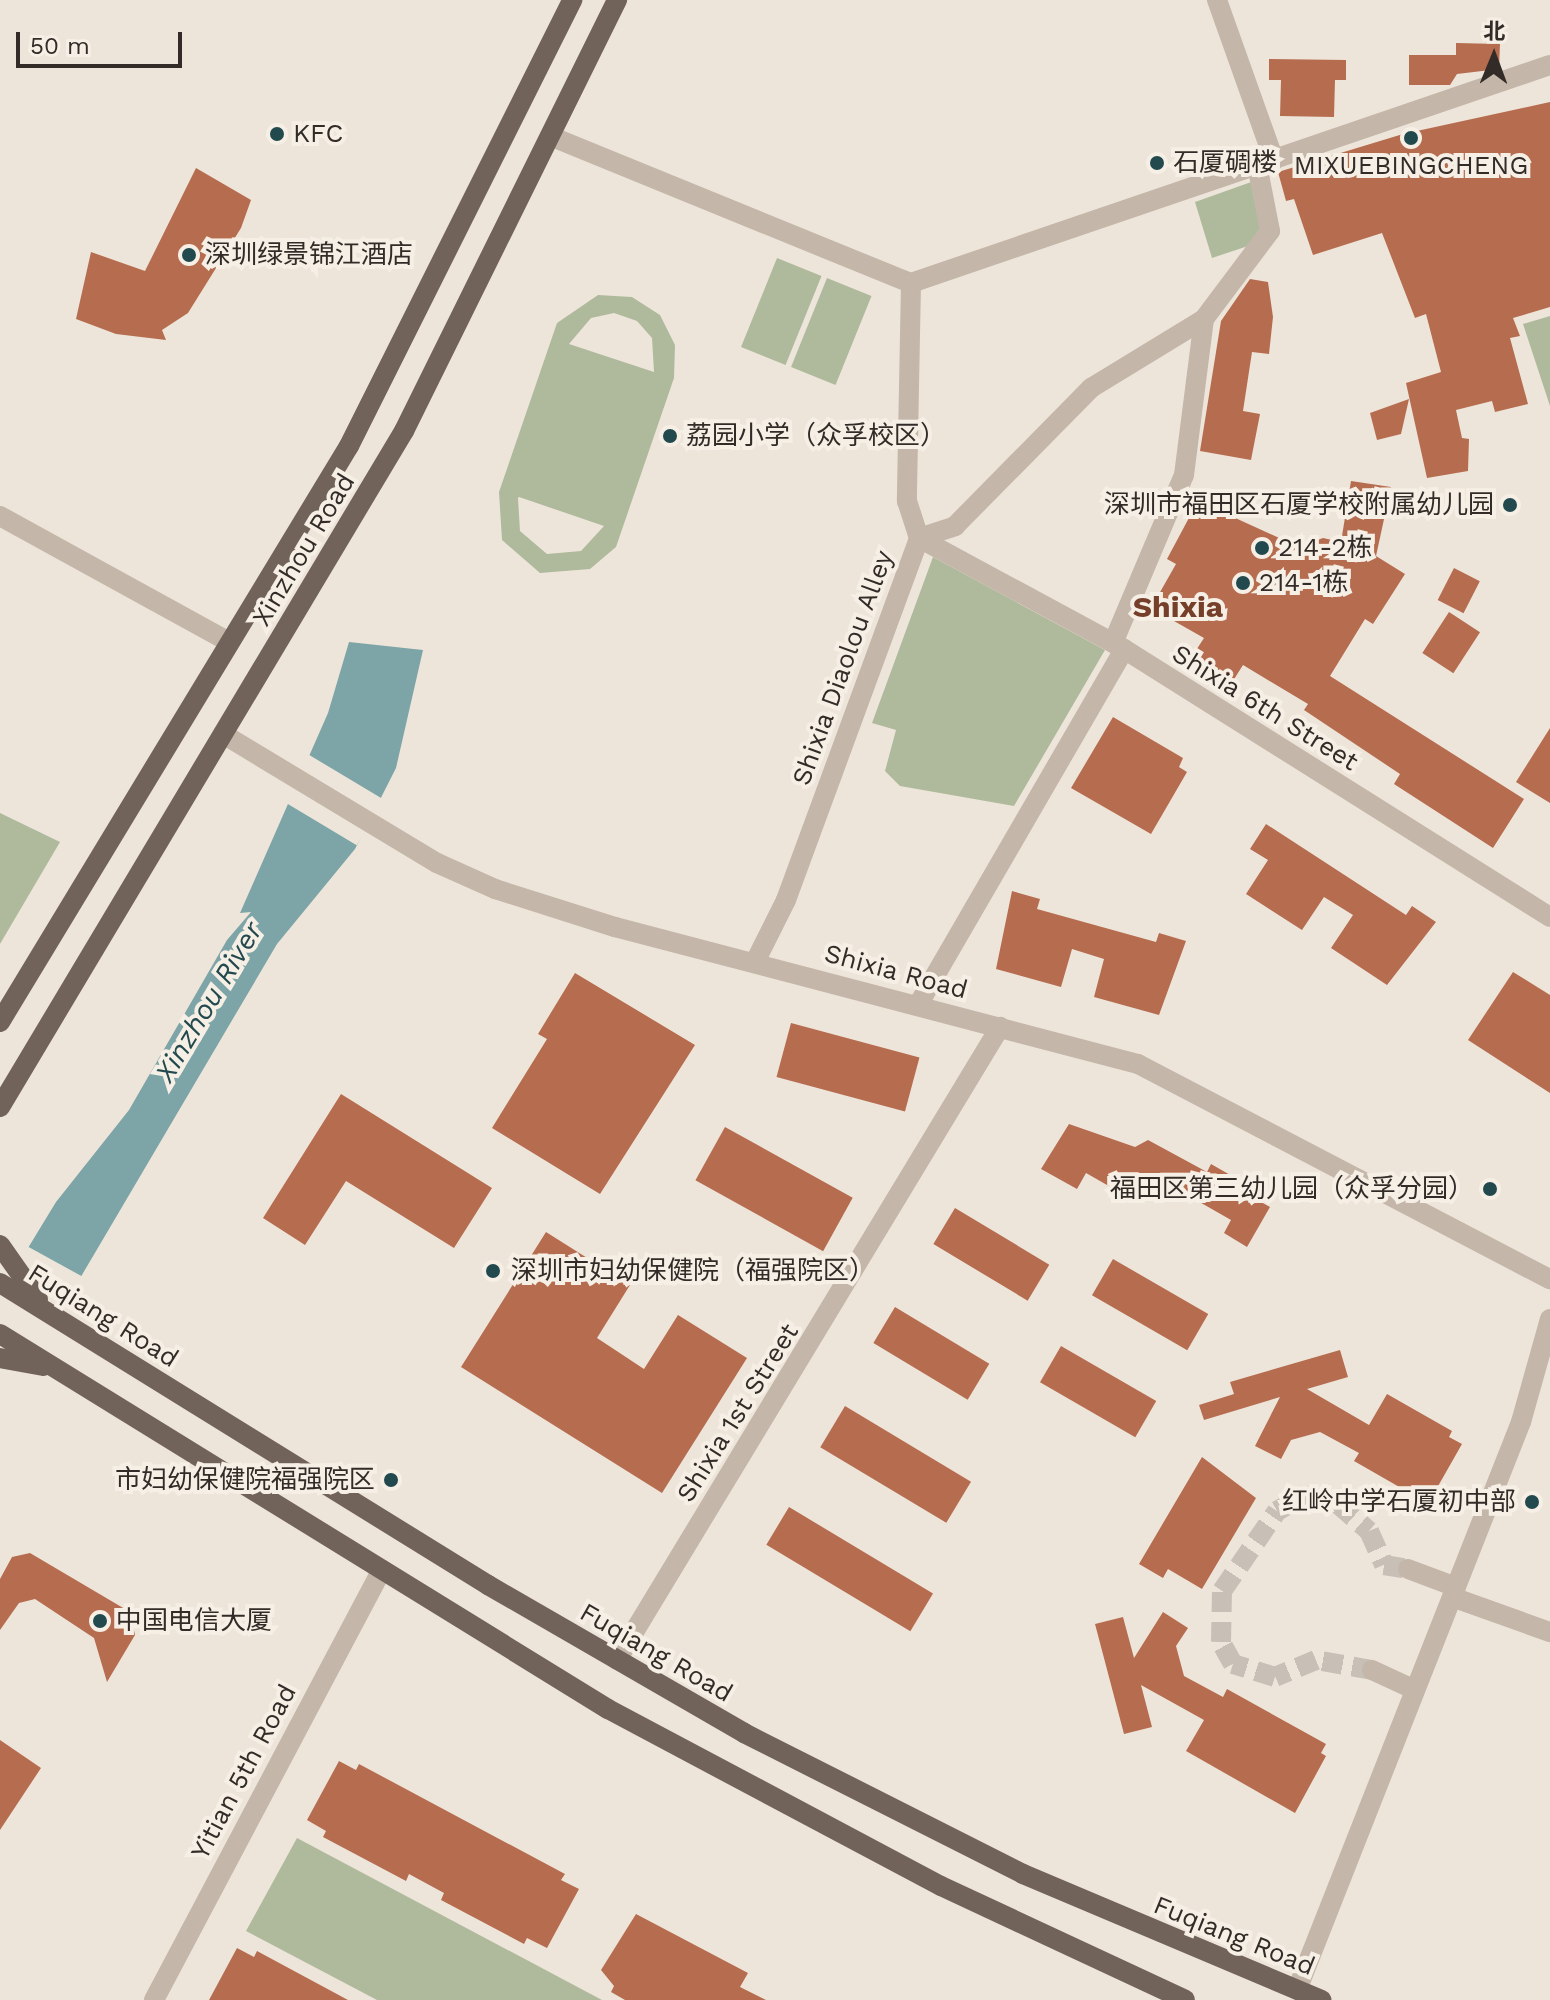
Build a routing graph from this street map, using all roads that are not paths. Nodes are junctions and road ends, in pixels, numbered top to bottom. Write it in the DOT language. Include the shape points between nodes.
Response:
graph roads {
  1 [pos="572,0"];
  2 [pos="617,0"];
  3 [pos="1217,0"];
  4 [pos="1550,65"];
  5 [pos="550,136"];
  6 [pos="1265,162"];
  7 [pos="911,283"];
  8 [pos="1204,319"];
  9 [pos="0,516"];
  10 [pos="919,538"];
  11 [pos="229,642"];
  12 [pos="1119,646"];
  13 [pos="223,734"];
  14 [pos="1550,917"];
  15 [pos="755,962"];
  16 [pos="918,1005"];
  17 [pos="0,1022"];
  18 [pos="1000,1027"];
  19 [pos="12,1088"];
  20 [pos="0,1107"];
  21 [pos="0,1117"];
  22 [pos="0,1245"];
  23 [pos="1550,1279"];
  24 [pos="0,1283"];
  25 [pos="48,1311"];
  26 [pos="1550,1319"];
  27 [pos="0,1334"];
  28 [pos="0,1358"];
  29 [pos="60,1369"];
  30 [pos="1408,1569"];
  31 [pos="382,1570"];
  32 [pos="1454,1592"];
  33 [pos="1550,1632"];
  34 [pos="617,1660"];
  35 [pos="1372,1670"];
  36 [pos="1415,1690"];
  37 [pos="1297,1990"];
  38 [pos="154,2000"];
  39 [pos="1185,2000"];
  40 [pos="1321,2000"];
  1 -- 11 [label="main road, Xinzhou Road" via="388,371"];
  2 -- 5 [label="main road, Xinzhou Road"];
  3 -- 6 [label="street, Shixia Diaolou Alley"];
  4 -- 6 [label="street"];
  5 -- 7 [label="street"];
  5 -- 13 [label="main road, Xinzhou Road" via="404,431"];
  6 -- 7 [label="street"];
  6 -- 8 [label="street, Shixia Diaolou Alley" via="1270,231"];
  7 -- 10 [label="street" via="907,501"];
  8 -- 10 [label="street, Shixia Diaolou Alley" via="1091,388 955,526"];
  8 -- 12 [label="street" via="1184,475"];
  9 -- 11 [label="street"];
  10 -- 12 [label="street, Shixia 6th Street"];
  10 -- 15 [label="street, Shixia Diaolou Alley" via="786,900"];
  11 -- 17 [label="main road, Xinzhou Road"];
  12 -- 14 [label="street, Shixia 6th Street"];
  12 -- 16 [label="street"];
  13 -- 15 [label="street, Shixia Road" via="437,863 510,894"];
  13 -- 19 [label="main road, Xinzhou Road"];
  15 -- 16 [label="street, Shixia Road"];
  16 -- 18 [label="street, Shixia Road"];
  18 -- 23 [label="street, Shixia Road" via="1138,1064"];
  18 -- 34 [label="street, Shixia 1st Street"];
  19 -- 20 [label="main road, Xinzhou Road"];
  19 -- 21 [label="main road"];
  22 -- 25 [label="main road"];
  24 -- 25 [label="main road, Fuqiang Road"];
  25 -- 34 [label="main road, Fuqiang Road"];
  26 -- 32 [label="street" via="1521,1422"];
  27 -- 29 [label="main road"];
  28 -- 29 [label="main road"];
  29 -- 31 [label="main road"];
  30 -- 32 [label="street"];
  31 -- 38 [label="street, Yitian 5th Road"];
  31 -- 39 [label="main road" via="608,1709 785,1807"];
  32 -- 33 [label="street"];
  32 -- 36 [label="street"];
  34 -- 37 [label="main road, Fuqiang Road" via="945,1836"];
  35 -- 36 [label="street"];
  36 -- 37 [label="street"];
  37 -- 40 [label="main road, Fuqiang Road"];
}
